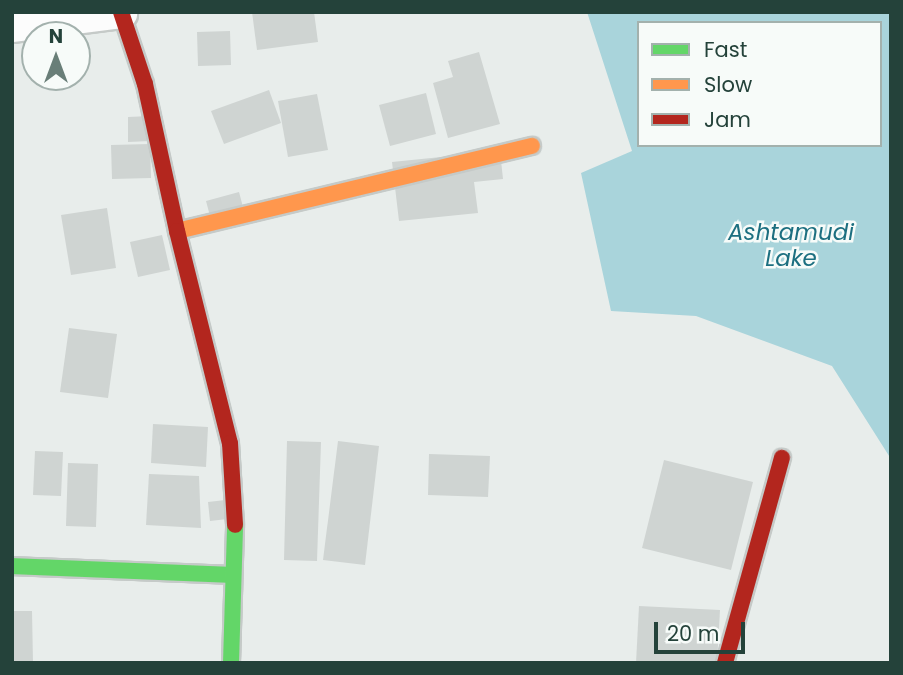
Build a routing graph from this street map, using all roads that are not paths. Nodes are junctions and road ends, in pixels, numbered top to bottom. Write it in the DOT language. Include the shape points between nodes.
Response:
graph roads {
  1 [pos="122,13"];
  2 [pos="12,28"];
  3 [pos="531,146"];
  4 [pos="177,231"];
  5 [pos="782,458"];
  6 [pos="12,566"];
  7 [pos="232,575"];
  8 [pos="231,663"];
  9 [pos="725,663"];
  1 -- 2 [label="street"];
  1 -- 4 [label="street" via="145,84"];
  3 -- 4 [label="street"];
  4 -- 7 [label="street" via="230,443 236,506"];
  5 -- 9 [label="street"];
  6 -- 7 [label="street"];
  7 -- 8 [label="street"];
}
